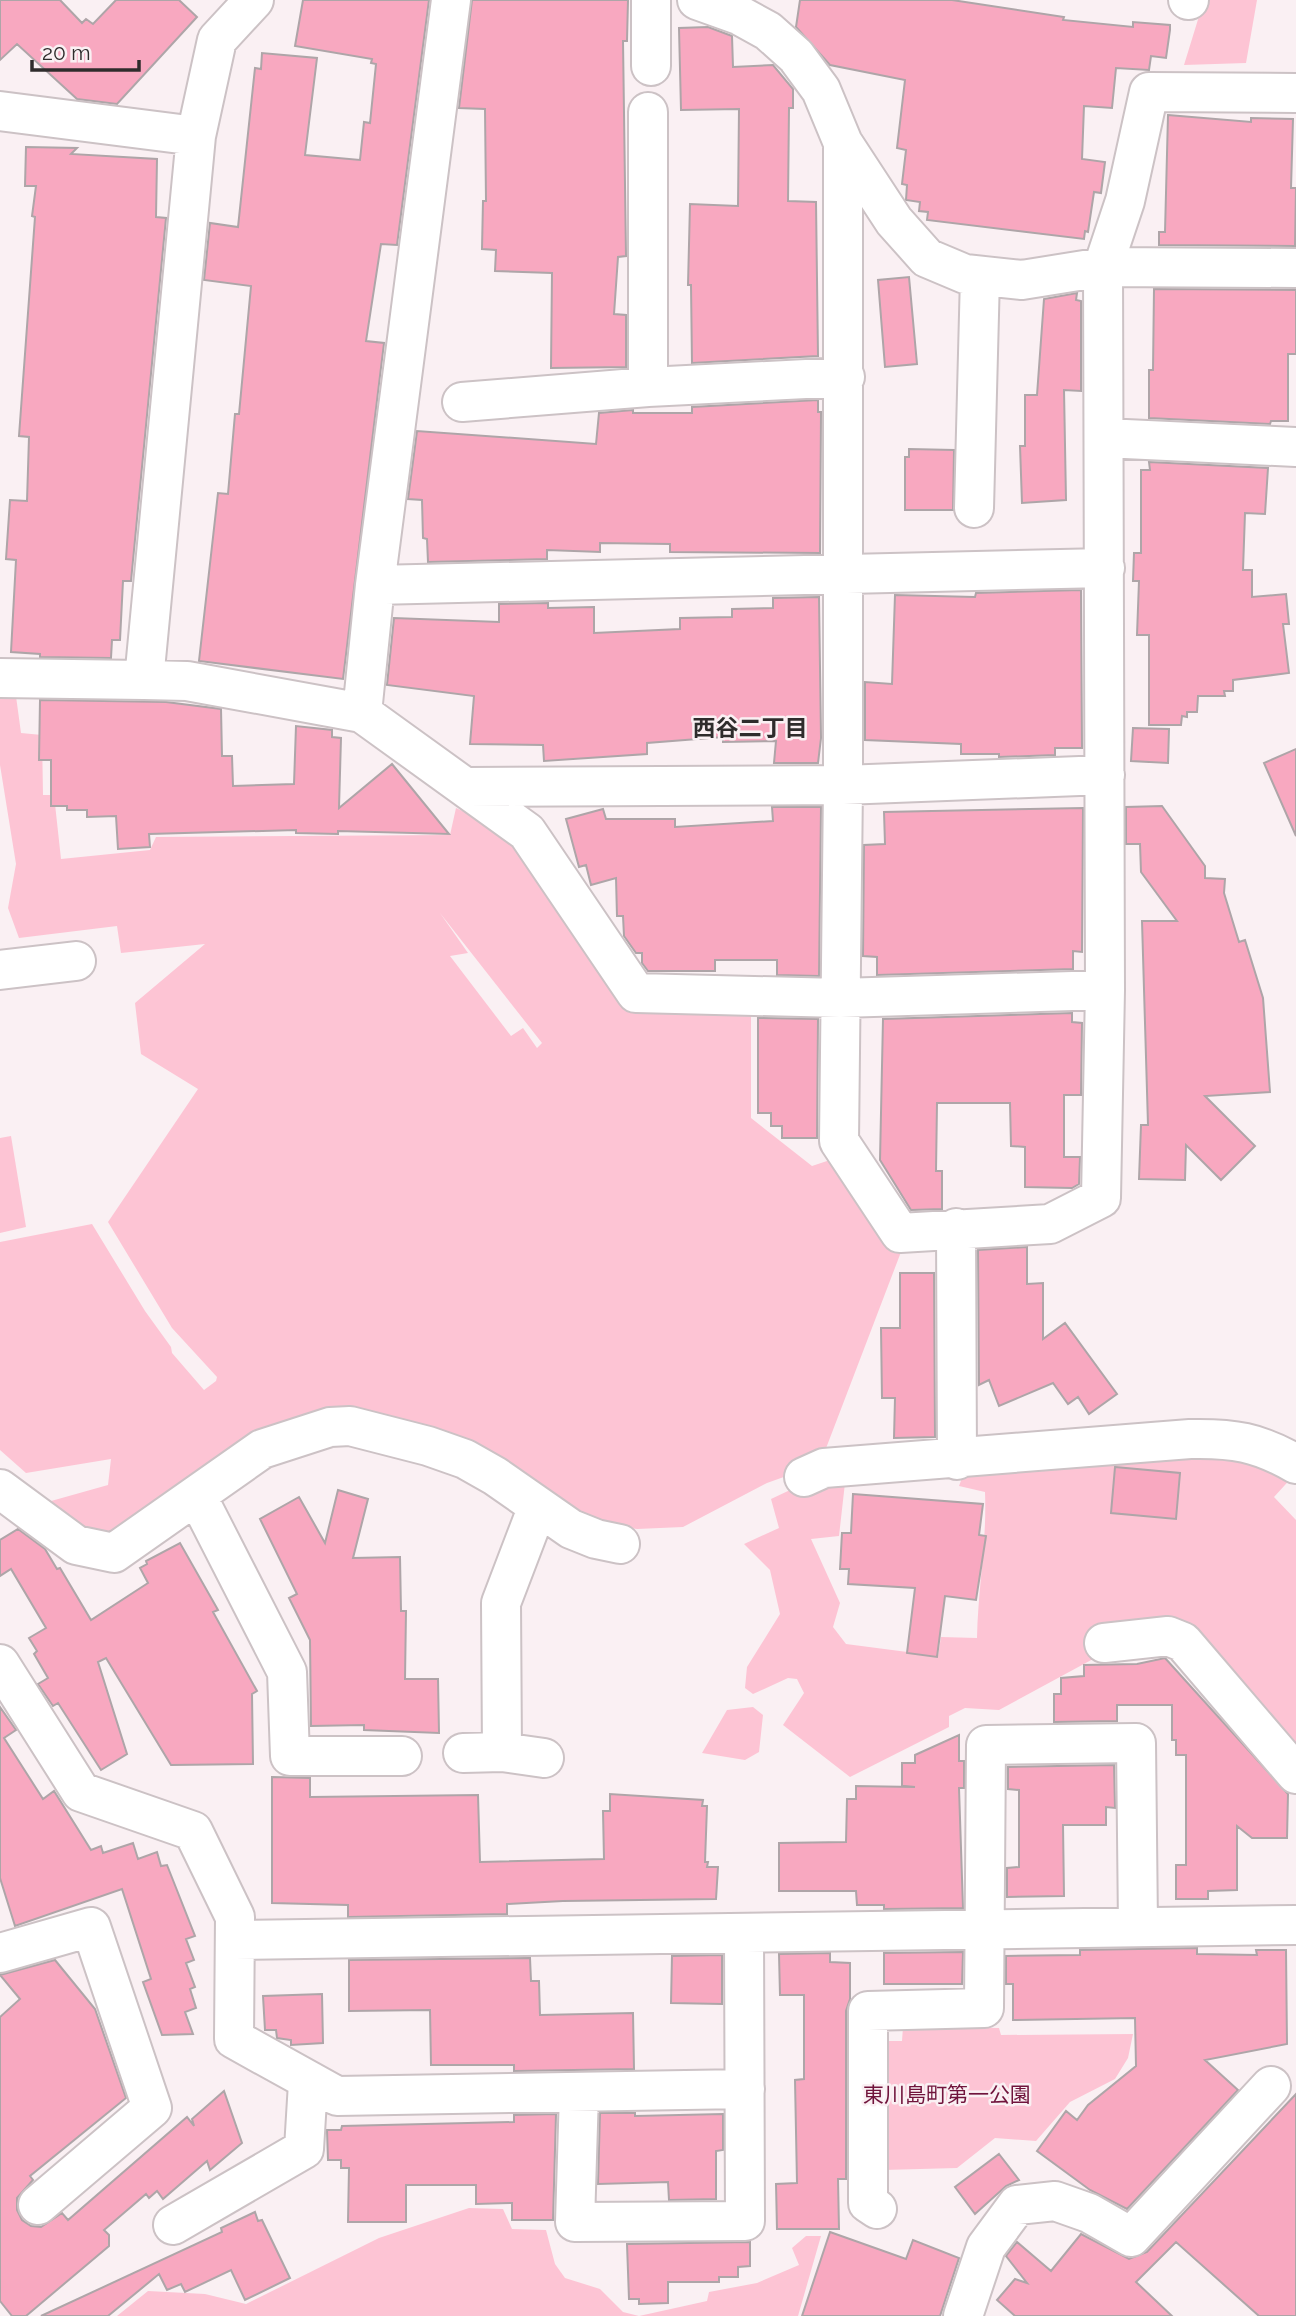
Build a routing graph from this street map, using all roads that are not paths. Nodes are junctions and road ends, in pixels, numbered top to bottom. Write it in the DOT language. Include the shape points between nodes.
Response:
graph roads {
  1 [pos="254,0"];
  2 [pos="451,0"];
  3 [pos="651,0"];
  4 [pos="697,0"];
  5 [pos="650,66"];
  6 [pos="1296,93"];
  7 [pos="648,112"];
  8 [pos="0,115"];
  9 [pos="195,136"];
  10 [pos="843,144"];
  11 [pos="1103,267"];
  12 [pos="1296,268"];
  13 [pos="980,276"];
  14 [pos="845,377"];
  15 [pos="648,387"];
  16 [pos="462,402"];
  17 [pos="1104,438"];
  18 [pos="1296,447"];
  19 [pos="974,508"];
  20 [pos="1105,568"];
  21 [pos="842,573"];
  22 [pos="374,585"];
  23 [pos="0,678"];
  24 [pos="144,680"];
  25 [pos="362,713"];
  26 [pos="1105,775"];
  27 [pos="844,785"];
  28 [pos="468,788"];
  29 [pos="76,961"];
  30 [pos="0,970"];
  31 [pos="1105,990"];
  32 [pos="840,998"];
  33 [pos="956,1228"];
  34 [pos="957,1460"];
  35 [pos="1296,1464"];
  36 [pos="804,1477"];
  37 [pos="0,1489"];
  38 [pos="197,1496"];
  39 [pos="538,1507"];
  40 [pos="620,1544"];
  41 [pos="1104,1643"];
  42 [pos="1,1667"];
  43 [pos="502,1752"];
  44 [pos="463,1753"];
  45 [pos="402,1756"];
  46 [pos="544,1758"];
  47 [pos="1291,1770"];
  48 [pos="1296,1925"];
  49 [pos="1138,1926"];
  50 [pos="986,1928"];
  51 [pos="744,1933"];
  52 [pos="235,1940"];
  53 [pos="0,1954"];
  54 [pos="308,2082"];
  55 [pos="1271,2086"];
  56 [pos="746,2088"];
  57 [pos="579,2093"];
  58 [pos="38,2205"];
  59 [pos="877,2208"];
  60 [pos="173,2225"];
  61 [pos="963,2316"];
  1 -- 9 [label="street" via="217,40"];
  2 -- 22 [label="street" via="404,402"];
  3 -- 5 [label="street"];
  4 -- 10 [label="street" via="759,26 796,56 821,90"];
  6 -- 11 [label="street" via="1149,92 1125,201"];
  7 -- 15 [label="street"];
  8 -- 9 [label="street"];
  9 -- 24 [label="street"];
  10 -- 13 [label="street" via="894,221 927,258"];
  10 -- 14 [label="street"];
  11 -- 12 [label="street"];
  11 -- 13 [label="street" via="1022,280"];
  11 -- 17 [label="street"];
  13 -- 19 [label="street"];
  14 -- 15 [label="street"];
  14 -- 21 [label="street"];
  15 -- 16 [label="street"];
  17 -- 18 [label="street"];
  17 -- 20 [label="street"];
  20 -- 21 [label="street"];
  20 -- 26 [label="street"];
  21 -- 22 [label="street"];
  21 -- 27 [label="street"];
  22 -- 25 [label="street"];
  23 -- 24 [label="street"];
  24 -- 25 [label="street" via="187,681"];
  25 -- 28 [label="street"];
  26 -- 27 [label="street"];
  26 -- 31 [label="street"];
  27 -- 28 [label="street"];
  27 -- 32 [label="street"];
  28 -- 32 [label="street" via="527,832 636,993"];
  29 -- 30 [label="street"];
  31 -- 32 [label="street"];
  31 -- 33 [label="street" via="1101,1198 1050,1224"];
  32 -- 33 [label="street" via="839,1141 900,1233"];
  33 -- 34 [label="street"];
  34 -- 35 [label="street" via="1231,1438 1271,1449"];
  34 -- 36 [label="street" via="824,1468"];
  37 -- 38 [label="street" via="76,1545 114,1553"];
  38 -- 39 [label="street" via="262,1449 330,1427 350,1426 465,1459"];
  38 -- 45 [label="street" via="287,1672 290,1756"];
  39 -- 40 [label="street" via="572,1529"];
  39 -- 43 [label="street" via="501,1603"];
  41 -- 47 [label="street" via="1168,1636 1183,1642"];
  42 -- 52 [label="street" via="81,1792 193,1831 235,1917"];
  43 -- 44 [label="street"];
  43 -- 46 [label="street"];
  48 -- 49 [label="street"];
  49 -- 50 [label="street"];
  49 -- 50 [label="street" via="1136,1743 986,1745"];
  50 -- 51 [label="street"];
  50 -- 59 [label="street" via="984,2008 869,2011 868,2203"];
  51 -- 52 [label="street"];
  51 -- 56 [label="street"];
  52 -- 54 [label="street" via="234,2039"];
  53 -- 58 [label="street" via="91,1927 152,2108"];
  54 -- 57 [label="street" via="337,2096"];
  54 -- 60 [label="street" via="304,2149"];
  55 -- 61 [label="street" via="1131,2237 1089,2213 1055,2201 1017,2205 980,2245"];
  56 -- 57 [label="street"];
  56 -- 57 [label="street" via="745,2221 575,2222"];
}
